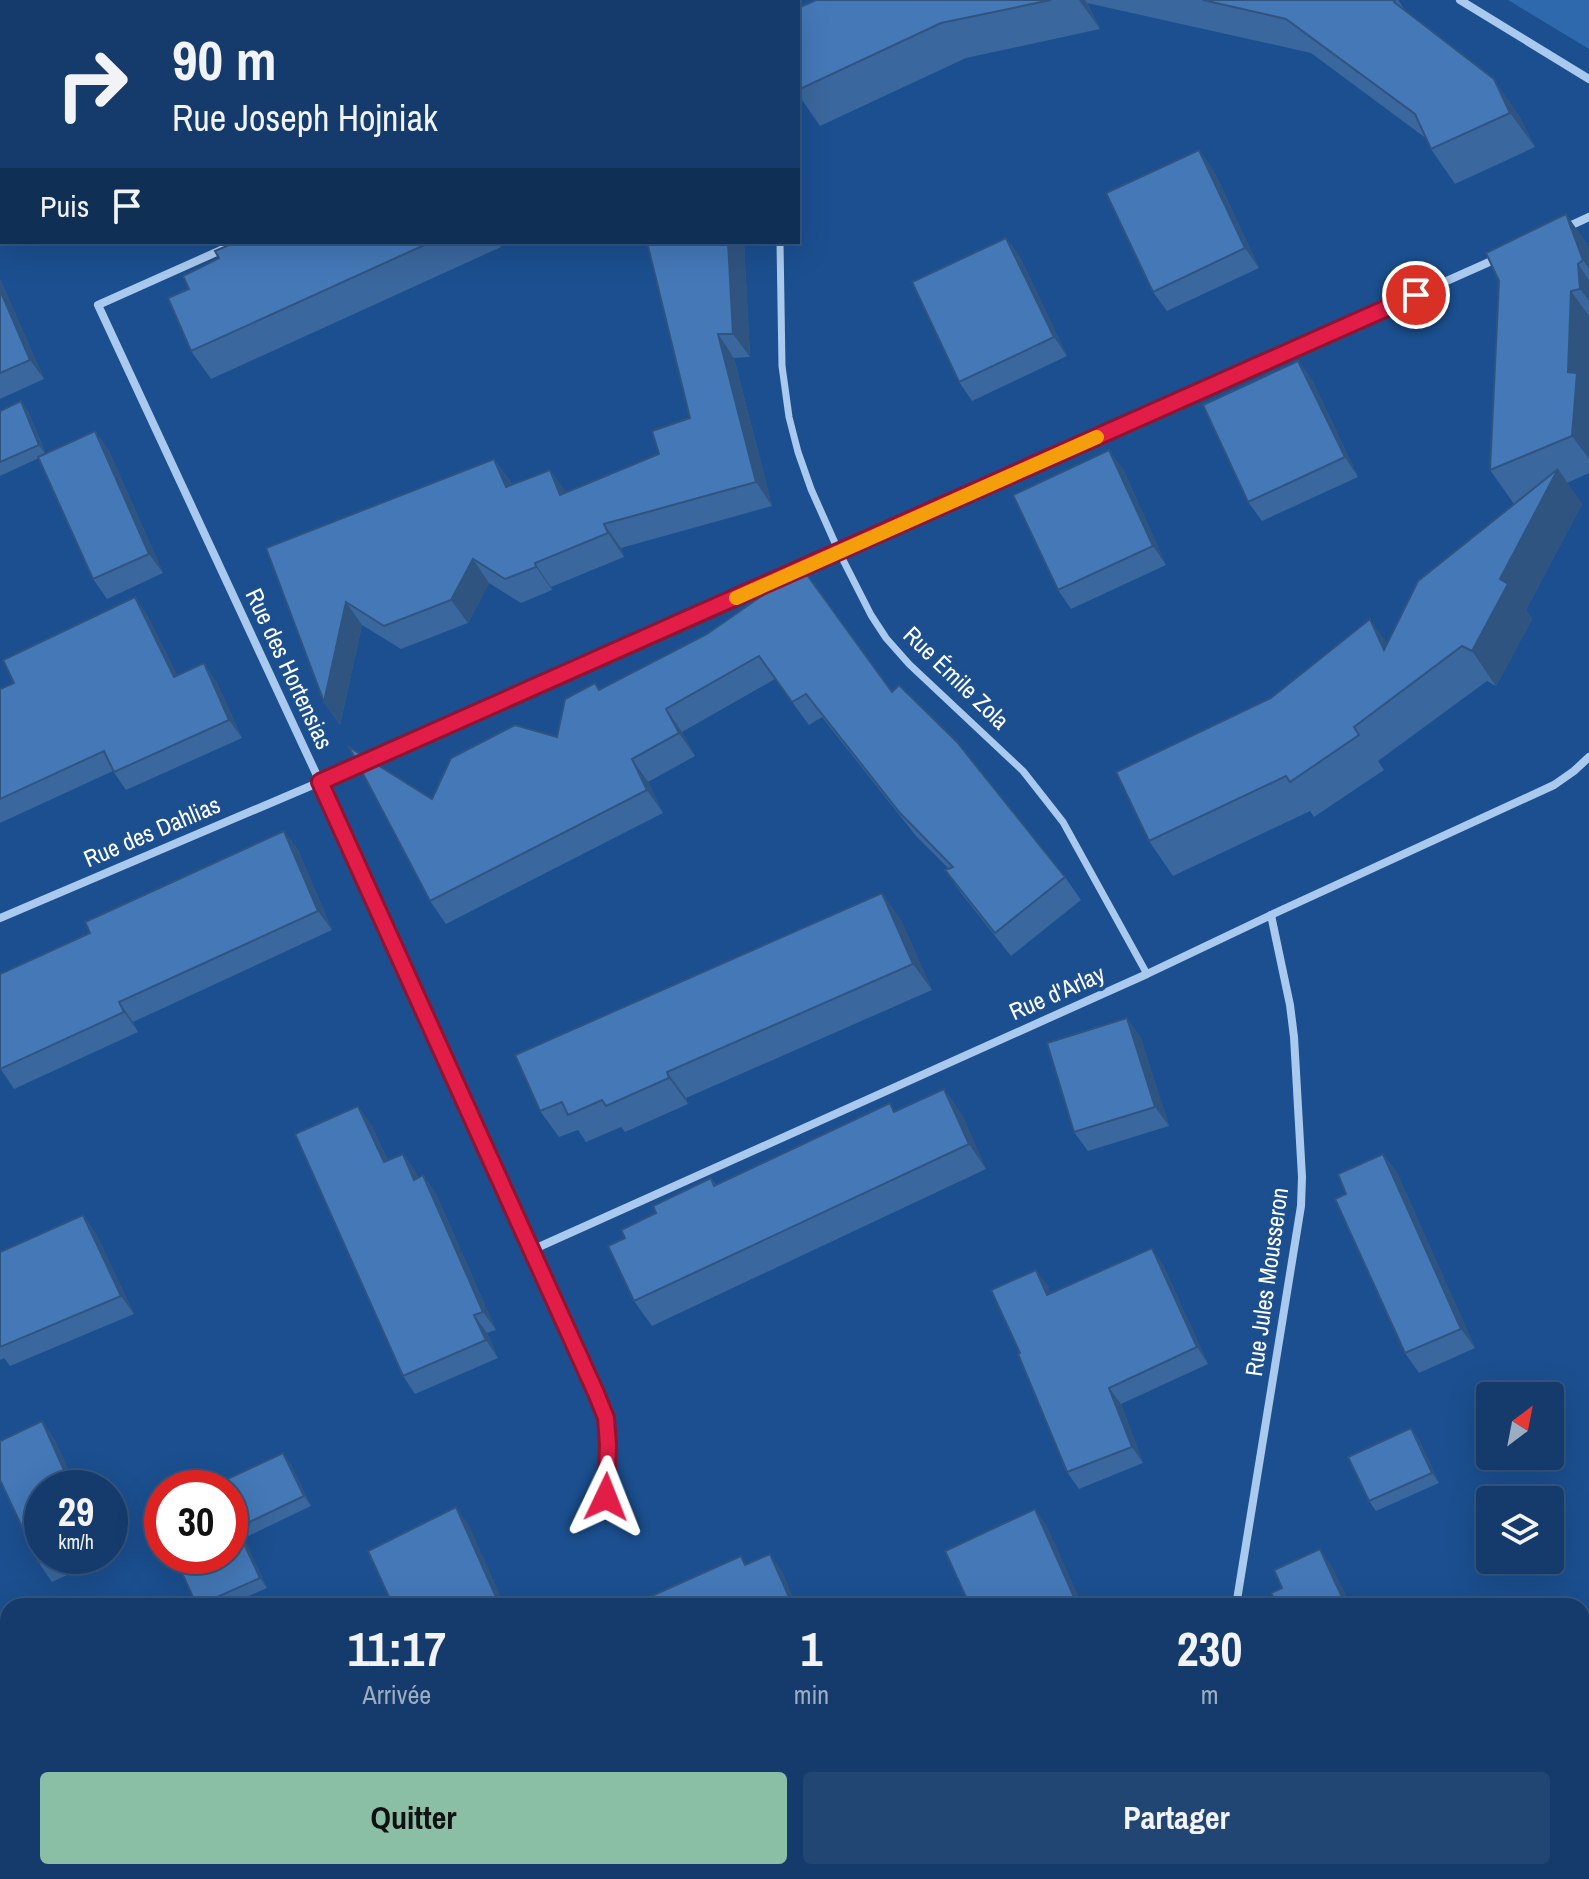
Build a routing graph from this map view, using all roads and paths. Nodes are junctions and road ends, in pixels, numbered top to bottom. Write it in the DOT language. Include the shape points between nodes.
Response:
graph roads {
  1 [pos="1460,0"];
  2 [pos="1589,79"];
  3 [pos="1589,217"];
  4 [pos="1560,230"];
  5 [pos="235,244"];
  6 [pos="780,244"];
  7 [pos="1503,256"];
  8 [pos="839,552"];
  9 [pos="1589,757"];
  10 [pos="320,782"];
  11 [pos="1271,915"];
  12 [pos="0,918"];
  13 [pos="1147,974"];
  14 [pos="532,1250"];
  15 [pos="606,1497"];
  16 [pos="1237,1598"];
  1 -- 2 [label="street"];
  3 -- 4 [label="street"];
  5 -- 10 [label="street, Rue des Hortensias" via="98,305"];
  6 -- 8 [label="street, Rue Émile Zola" via="782,366 789,417 811,489"];
  7 -- 8 [label="street, Rue des Dahlias"];
  8 -- 10 [label="street, Rue des Dahlias"];
  8 -- 13 [label="street, Rue Émile Zola" via="886,638 1023,771 1063,822"];
  9 -- 11 [label="street, Rue d'Arlay" via="1554,785"];
  10 -- 12 [label="street, Rue des Dahlias"];
  10 -- 14 [label="street, Rue des Hortensias"];
  11 -- 13 [label="street, Rue d'Arlay"];
  11 -- 16 [label="street, Rue Jules Mousseron" via="1294,1037 1301,1206"];
  13 -- 14 [label="street, Rue d'Arlay"];
  14 -- 15 [label="street, Rue des Hortensias" via="606,1418"];
}
